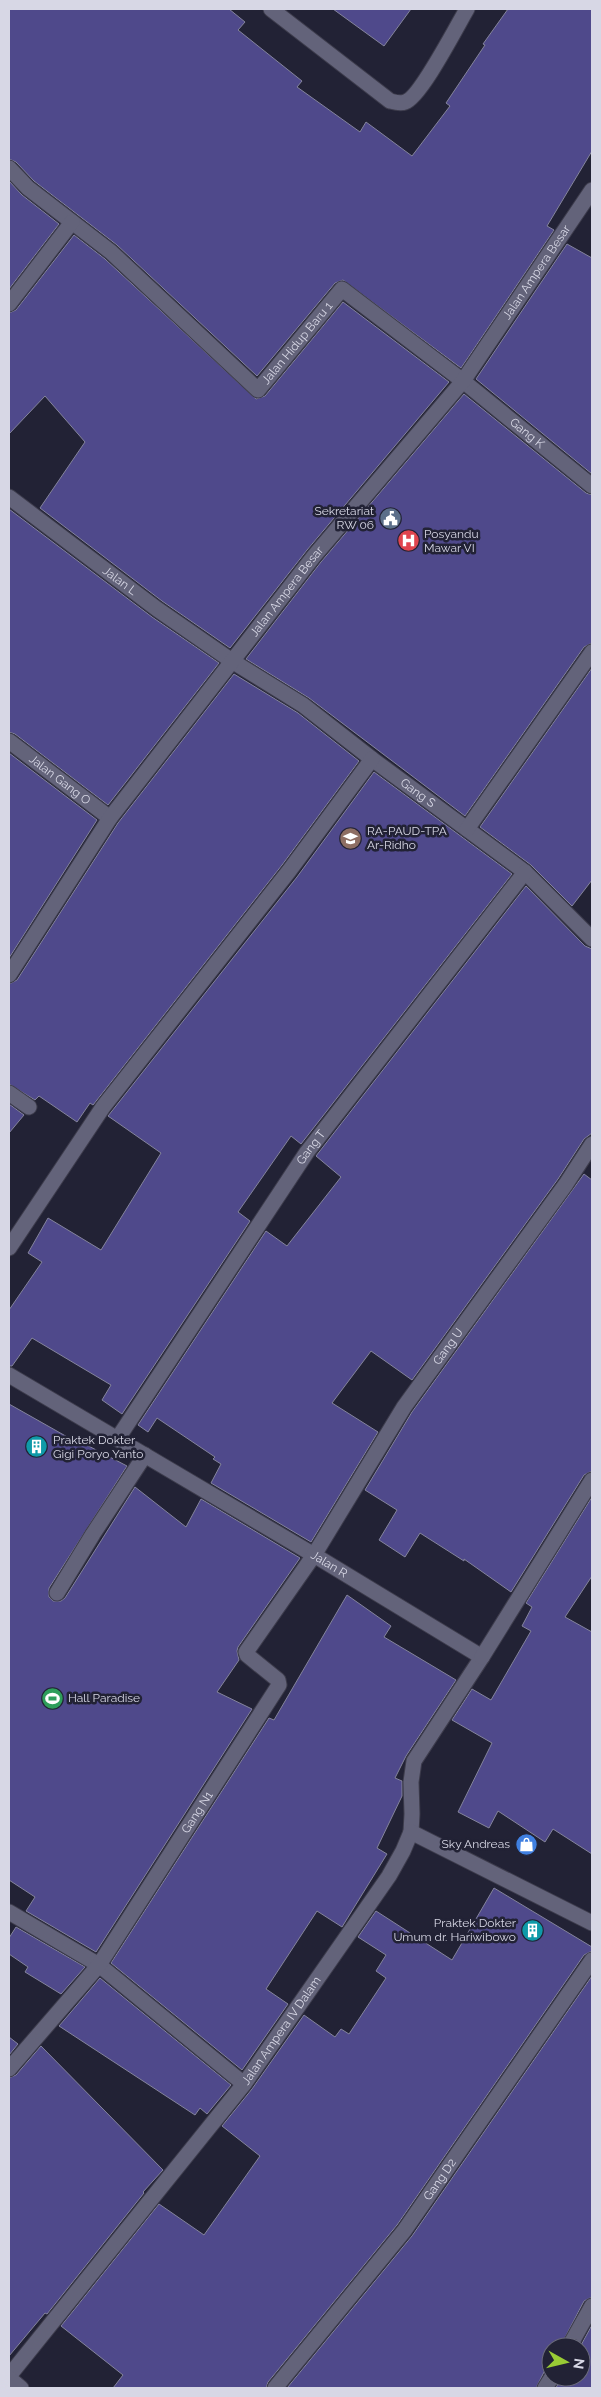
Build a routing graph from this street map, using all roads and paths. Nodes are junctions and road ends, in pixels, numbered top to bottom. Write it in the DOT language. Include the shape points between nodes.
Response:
graph roads {
  1 [pos="271,9"];
  2 [pos="467,9"];
  3 [pos="9,168"];
  4 [pos="592,190"];
  5 [pos="72,222"];
  6 [pos="9,304"];
  7 [pos="463,380"];
  8 [pos="592,486"];
  9 [pos="9,497"];
  10 [pos="592,652"];
  11 [pos="232,661"];
  12 [pos="9,741"];
  13 [pos="372,759"];
  14 [pos="110,818"];
  15 [pos="467,829"];
  16 [pos="525,872"];
  17 [pos="592,939"];
  18 [pos="9,975"];
  19 [pos="9,1092"];
  20 [pos="29,1107"];
  21 [pos="592,1144"];
  22 [pos="9,1248"];
  23 [pos="9,1375"];
  24 [pos="118,1438"];
  25 [pos="145,1456"];
  26 [pos="591,1485"];
  27 [pos="314,1555"];
  28 [pos="58,1593"];
  29 [pos="482,1657"];
  30 [pos="411,1832"];
  31 [pos="9,1912"];
  32 [pos="592,1923"];
  33 [pos="592,1960"];
  34 [pos="99,1966"];
  35 [pos="9,2069"];
  36 [pos="244,2084"];
  37 [pos="592,2306"];
  38 [pos="575,2337"];
  39 [pos="9,2377"];
  40 [pos="21,2388"];
  41 [pos="275,2388"];
  1 -- 2 [label="street" via="390,101 397,103 405,102 419,90"];
  3 -- 5 [label="street, Jalan Hidup Baru 1" via="28,188"];
  4 -- 7 [label="street, Jalan Ampera Besar"];
  5 -- 6 [label="street"];
  5 -- 7 [label="street, Jalan Hidup Baru 1" via="111,252 258,390 342,290"];
  7 -- 8 [label="street, Gang K"];
  7 -- 11 [label="street, Jalan Ampera Besar" via="314,556"];
  9 -- 11 [label="street, Jalan L" via="157,609"];
  10 -- 15 [label="street"];
  11 -- 13 [label="street, Gang S" via="303,705"];
  11 -- 14 [label="street, Jalan Ampera Besar"];
  12 -- 14 [label="street, Jalan Gang O"];
  13 -- 15 [label="street, Gang S"];
  13 -- 22 [label="street" via="289,871 103,1107"];
  14 -- 18 [label="street, Jalan Ampera Besar"];
  15 -- 16 [label="street, Gang S"];
  16 -- 17 [label="street, Gang S"];
  16 -- 24 [label="street, Gang T" via="307,1152"];
  19 -- 20 [label="street"];
  21 -- 27 [label="street, Gang U" via="404,1407"];
  23 -- 24 [label="street, Jalan R"];
  24 -- 25 [label="street, Jalan R"];
  25 -- 27 [label="street, Jalan R"];
  25 -- 28 [label="street"];
  26 -- 29 [label="street"];
  27 -- 29 [label="street, Jalan R"];
  27 -- 34 [label="street, Gang N1" via="246,1652 278,1680 279,1685"];
  29 -- 30 [label="street" via="414,1761"];
  30 -- 32 [label="street"];
  30 -- 36 [label="street, Jalan Ampera IV Dalam" via="389,1876"];
  31 -- 34 [label="street"];
  33 -- 41 [label="street, Gang D2" via="404,2231"];
  34 -- 35 [label="street, Gang N1"];
  34 -- 36 [label="street"];
  36 -- 39 [label="street, Jalan Ampera IV Dalam"];
  37 -- 38 [label="street"];
  39 -- 40 [label="street"];
}
